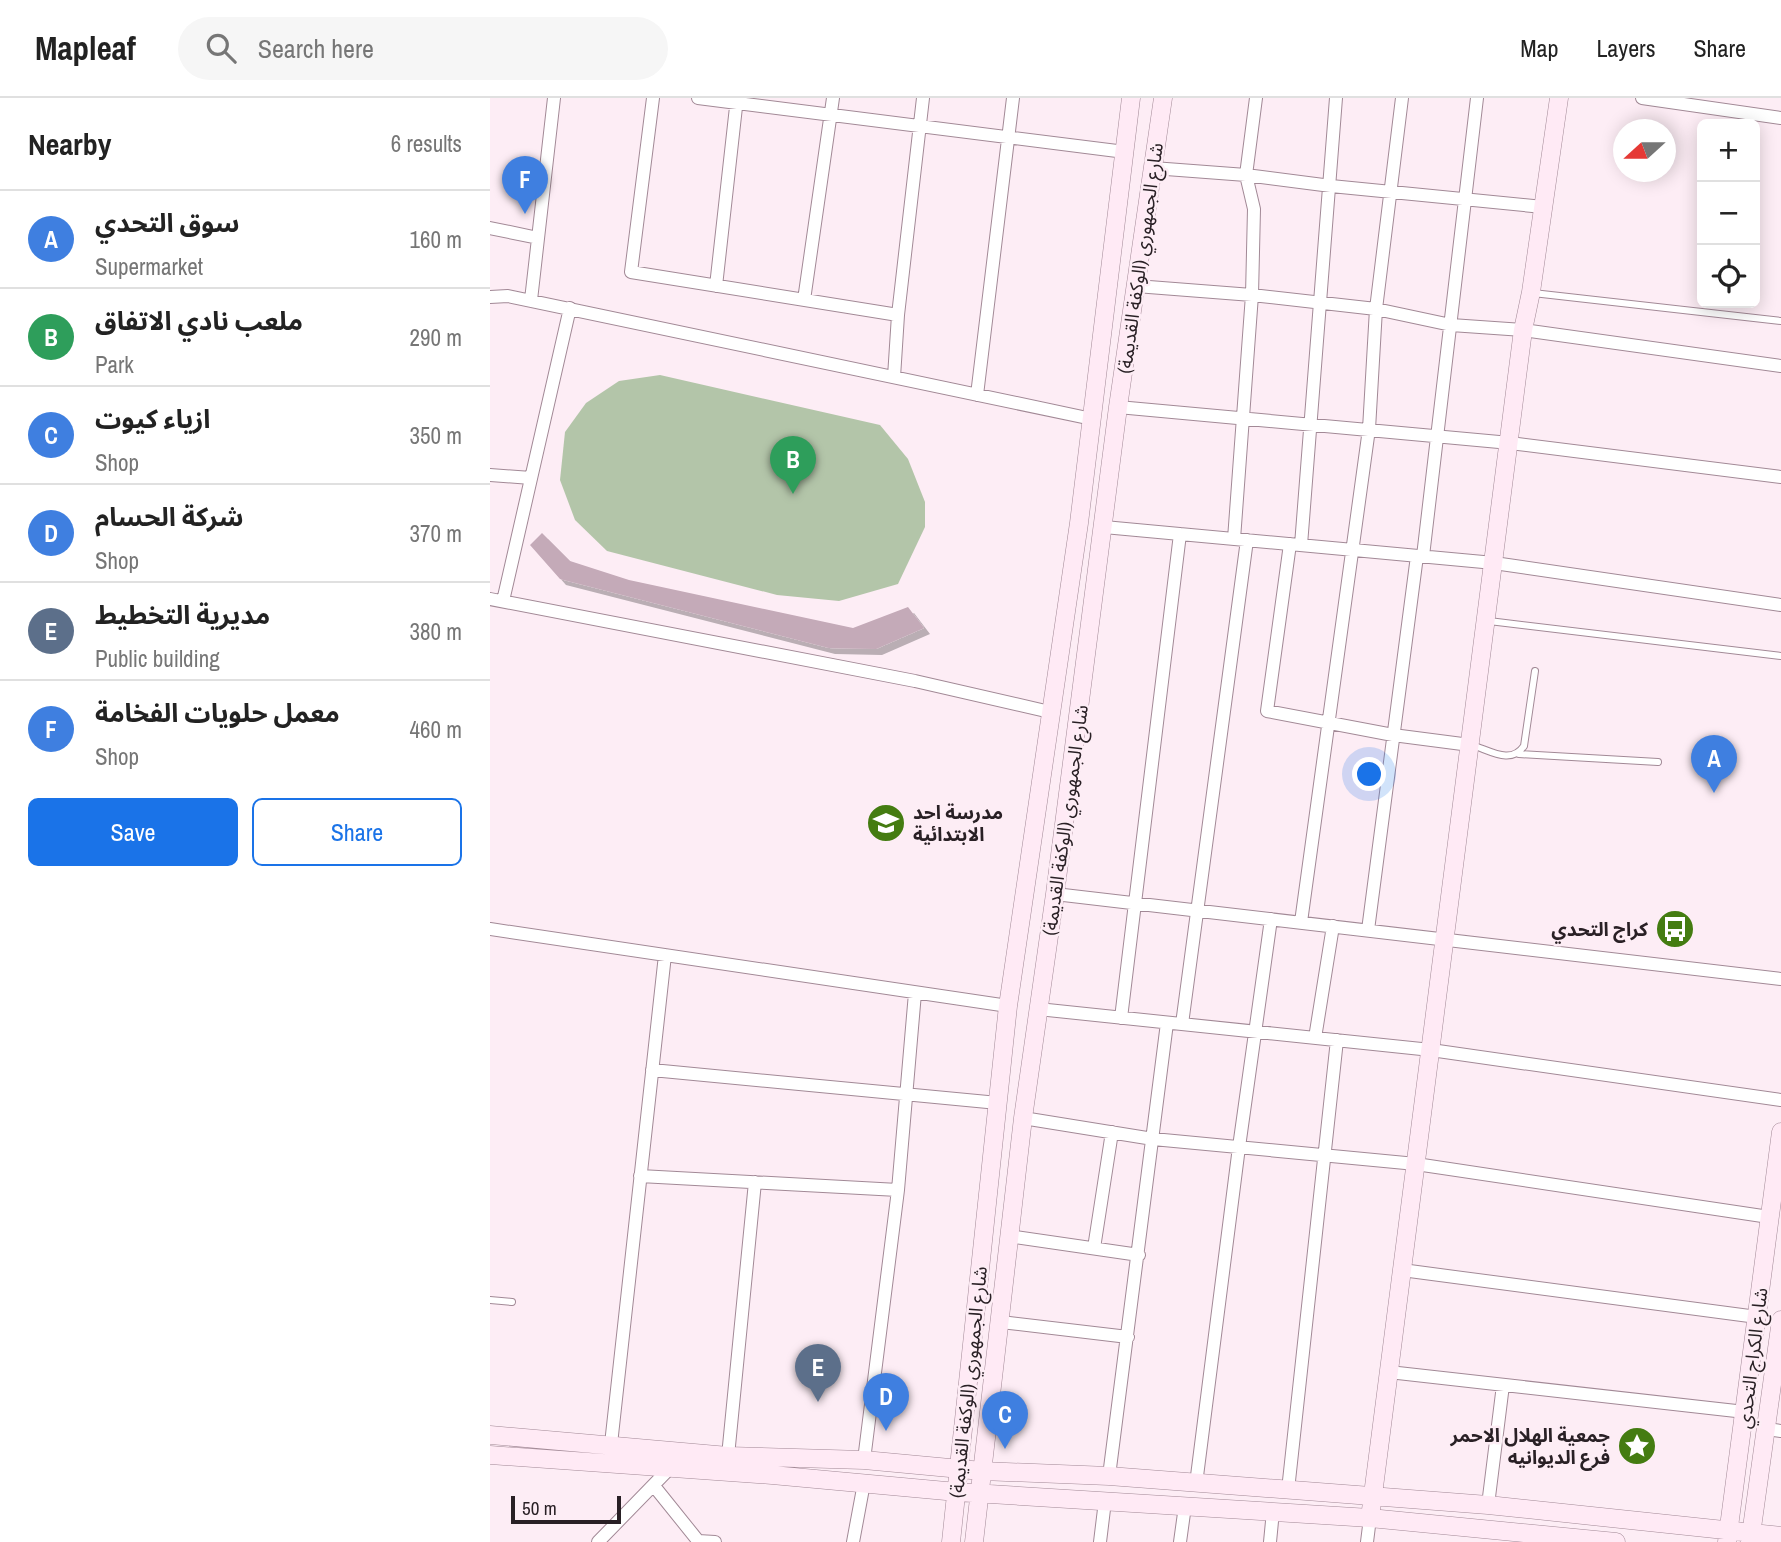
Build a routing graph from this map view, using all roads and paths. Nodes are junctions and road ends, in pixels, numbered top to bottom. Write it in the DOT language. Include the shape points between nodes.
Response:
graph roads {
  1 [pos="554,98"];
  2 [pos="653,98"];
  3 [pos="698,98"];
  4 [pos="833,98"];
  5 [pos="923,98"];
  6 [pos="1013,98"];
  7 [pos="1131,98"];
  8 [pos="1163,98"];
  9 [pos="1256,98"];
  10 [pos="1336,98"];
  11 [pos="1402,98"];
  12 [pos="1477,98"];
  13 [pos="1559,98"];
  14 [pos="1642,98"];
  15 [pos="737,100"];
  16 [pos="830,115"];
  17 [pos="1781,118"];
  18 [pos="920,126"];
  19 [pos="1007,138"];
  20 [pos="1125,152"];
  21 [pos="1153,169"];
  22 [pos="1246,175"];
  23 [pos="1331,186"];
  24 [pos="1391,192"];
  25 [pos="1466,199"];
  26 [pos="1543,207"];
  27 [pos="490,228"];
  28 [pos="538,238"];
  29 [pos="716,286"];
  30 [pos="1136,286"];
  31 [pos="1531,292"];
  32 [pos="1252,295"];
  33 [pos="490,297"];
  34 [pos="531,300"];
  35 [pos="804,300"];
  36 [pos="1321,303"];
  37 [pos="570,309"];
  38 [pos="1376,309"];
  39 [pos="898,315"];
  40 [pos="1781,321"];
  41 [pos="1451,325"];
  42 [pos="1523,330"];
  43 [pos="1781,366"];
  44 [pos="894,377"];
  45 [pos="976,395"];
  46 [pos="1118,407"];
  47 [pos="1244,417"];
  48 [pos="1091,419"];
  49 [pos="1311,424"];
  50 [pos="1368,429"];
  51 [pos="1437,436"];
  52 [pos="1510,443"];
  53 [pos="490,475"];
  54 [pos="1781,477"];
  55 [pos="531,478"];
  56 [pos="1104,527"];
  57 [pos="1180,534"];
  58 [pos="1234,539"];
  59 [pos="1247,540"];
  60 [pos="1295,545"];
  61 [pos="1352,550"];
  62 [pos="1420,556"];
  63 [pos="1494,563"];
  64 [pos="497,600"];
  65 [pos="1781,605"];
  66 [pos="1487,621"];
  67 [pos="1781,656"];
  68 [pos="1535,671"];
  69 [pos="1050,712"];
  70 [pos="1328,723"];
  71 [pos="1393,735"];
  72 [pos="1046,738"];
  73 [pos="1075,742"];
  74 [pos="1470,744"];
  75 [pos="1518,754"];
  76 [pos="1658,762"];
  77 [pos="1055,894"];
  78 [pos="1136,903"];
  79 [pos="1198,911"];
  80 [pos="1271,919"];
  81 [pos="1301,922"];
  82 [pos="1333,926"];
  83 [pos="490,929"];
  84 [pos="1368,930"];
  85 [pos="1445,939"];
  86 [pos="665,955"];
  87 [pos="1015,957"];
  88 [pos="1045,961"];
  89 [pos="1781,979"];
  90 [pos="915,993"];
  91 [pos="1008,1006"];
  92 [pos="1038,1009"];
  93 [pos="1121,1018"];
  94 [pos="1167,1023"];
  95 [pos="1182,1024"];
  96 [pos="1256,1032"];
  97 [pos="1315,1038"];
  98 [pos="1336,1040"];
  99 [pos="1430,1050"];
  100 [pos="652,1070"];
  101 [pos="906,1093"];
  102 [pos="1781,1100"];
  103 [pos="998,1103"];
  104 [pos="1023,1118"];
  105 [pos="1112,1132"];
  106 [pos="1781,1132"];
  107 [pos="1153,1139"];
  108 [pos="1238,1147"];
  109 [pos="1324,1155"];
  110 [pos="1416,1164"];
  111 [pos="640,1176"];
  112 [pos="755,1182"];
  113 [pos="898,1189"];
  114 [pos="1769,1217"];
  115 [pos="1008,1236"];
  116 [pos="1094,1248"];
  117 [pos="1139,1255"];
  118 [pos="1402,1270"];
  119 [pos="490,1300"];
  120 [pos="512,1302"];
  121 [pos="1757,1317"];
  122 [pos="1781,1320"];
  123 [pos="1001,1322"];
  124 [pos="1128,1337"];
  125 [pos="1389,1372"];
  126 [pos="1503,1385"];
  127 [pos="1745,1412"];
  128 [pos="1774,1430"];
  129 [pos="490,1435"];
  130 [pos="611,1444"];
  131 [pos="490,1455"];
  132 [pos="729,1456"];
  133 [pos="864,1460"];
  134 [pos="669,1469"];
  135 [pos="960,1469"];
  136 [pos="982,1471"];
  137 [pos="1109,1476"];
  138 [pos="864,1483"];
  139 [pos="1196,1485"];
  140 [pos="654,1486"];
  141 [pos="1288,1490"];
  142 [pos="957,1492"];
  143 [pos="980,1493"];
  144 [pos="1372,1496"];
  145 [pos="1105,1501"];
  146 [pos="1488,1505"];
  147 [pos="1185,1506"];
  148 [pos="1273,1511"];
  149 [pos="1370,1518"];
  150 [pos="1727,1536"];
  151 [pos="1781,1536"];
  152 [pos="1751,1538"];
  153 [pos="698,1541"];
  154 [pos="598,1542"];
  155 [pos="715,1542"];
  156 [pos="853,1542"];
  157 [pos="951,1542"];
  158 [pos="974,1542"];
  159 [pos="1100,1542"];
  160 [pos="1180,1542"];
  161 [pos="1270,1542"];
  162 [pos="1367,1542"];
  163 [pos="1616,1542"];
  1 -- 28 [label="street"];
  2 -- 29 [label="street" via="631,272"];
  3 -- 15 [label="street"];
  4 -- 16 [label="street"];
  5 -- 18 [label="street"];
  6 -- 19 [label="street"];
  7 -- 20 [label="main road, شارع الجمهوري (الوكفة القديمة)"];
  8 -- 21 [label="main road, شارع الجمهوري (الوكفة القديمة)"];
  9 -- 22 [label="street"];
  10 -- 23 [label="street"];
  11 -- 24 [label="street"];
  12 -- 25 [label="street"];
  13 -- 26 [label="main road"];
  14 -- 17 [label="street"];
  15 -- 16 [label="street"];
  15 -- 29 [label="street"];
  16 -- 18 [label="street"];
  16 -- 35 [label="street"];
  18 -- 19 [label="street"];
  18 -- 39 [label="street"];
  19 -- 20 [label="street"];
  19 -- 45 [label="street"];
  20 -- 48 [label="main road, شارع الجمهوري (الوكفة القديمة)"];
  21 -- 22 [label="street"];
  21 -- 30 [label="main road, شارع الجمهوري (الوكفة القديمة)"];
  22 -- 23 [label="street"];
  22 -- 32 [label="street" via="1254,209"];
  23 -- 24 [label="street"];
  23 -- 36 [label="street"];
  24 -- 25 [label="street"];
  24 -- 38 [label="street"];
  25 -- 26 [label="street"];
  25 -- 41 [label="street"];
  26 -- 31 [label="main road"];
  27 -- 28 [label="street"];
  28 -- 34 [label="street"];
  29 -- 35 [label="street"];
  30 -- 32 [label="street"];
  30 -- 46 [label="main road, شارع الجمهوري (الوكفة القديمة)"];
  31 -- 40 [label="lane"];
  31 -- 42 [label="main road"];
  32 -- 36 [label="street"];
  32 -- 47 [label="street"];
  33 -- 34 [label="street"];
  34 -- 37 [label="street"];
  35 -- 39 [label="street"];
  36 -- 38 [label="street"];
  36 -- 49 [label="street"];
  37 -- 44 [label="street"];
  37 -- 55 [label="street"];
  38 -- 41 [label="street"];
  38 -- 50 [label="street"];
  39 -- 44 [label="street"];
  41 -- 42 [label="street"];
  41 -- 51 [label="street"];
  42 -- 43 [label="street"];
  42 -- 52 [label="main road"];
  44 -- 45 [label="street"];
  45 -- 48 [label="street"];
  46 -- 47 [label="street"];
  46 -- 56 [label="main road, شارع الجمهوري (الوكفة القديمة)"];
  47 -- 49 [label="street"];
  47 -- 58 [label="street"];
  48 -- 69 [label="main road, شارع الجمهوري (الوكفة القديمة)"];
  49 -- 50 [label="street"];
  49 -- 60 [label="street"];
  50 -- 51 [label="street"];
  50 -- 61 [label="street"];
  51 -- 52 [label="street"];
  51 -- 62 [label="street"];
  52 -- 54 [label="street"];
  52 -- 63 [label="main road"];
  53 -- 55 [label="street"];
  55 -- 64 [label="street"];
  56 -- 57 [label="street"];
  56 -- 73 [label="main road, شارع الجمهوري (الوكفة القديمة)"];
  57 -- 58 [label="street"];
  57 -- 78 [label="street"];
  58 -- 59 [label="street"];
  59 -- 60 [label="street"];
  59 -- 79 [label="street"];
  60 -- 61 [label="street"];
  60 -- 70 [label="street" via="1267,711"];
  61 -- 62 [label="street"];
  61 -- 70 [label="street"];
  62 -- 63 [label="street"];
  62 -- 71 [label="street"];
  63 -- 65 [label="street"];
  63 -- 66 [label="main road"];
  64 -- 69 [label="street" via="901,678"];
  66 -- 67 [label="lane"];
  66 -- 74 [label="main road"];
  68 -- 75 [label="lane" via="1524,746"];
  69 -- 72 [label="main road, شارع الجمهوري (الوكفة القديمة)"];
  70 -- 71 [label="street"];
  70 -- 81 [label="street"];
  71 -- 74 [label="street"];
  71 -- 84 [label="street"];
  72 -- 73 [label="main road"];
  72 -- 87 [label="main road, شارع الجمهوري (الوكفة القديمة)"];
  73 -- 77 [label="main road, شارع الجمهوري (الوكفة القديمة)"];
  74 -- 75 [label="lane" via="1510,757"];
  74 -- 85 [label="main road"];
  75 -- 76 [label="lane"];
  77 -- 78 [label="street"];
  77 -- 88 [label="main road, شارع الجمهوري (الوكفة القديمة)"];
  78 -- 79 [label="street"];
  78 -- 93 [label="street"];
  79 -- 80 [label="street"];
  79 -- 95 [label="street"];
  80 -- 81 [label="street"];
  80 -- 96 [label="street"];
  81 -- 82 [label="street"];
  82 -- 84 [label="street"];
  82 -- 97 [label="street"];
  83 -- 86 [label="street"];
  84 -- 85 [label="street"];
  85 -- 89 [label="street"];
  85 -- 99 [label="main road"];
  86 -- 90 [label="street"];
  86 -- 100 [label="street"];
  87 -- 88 [label="main road"];
  87 -- 91 [label="main road, شارع الجمهوري (الوكفة القديمة)"];
  88 -- 92 [label="main road, شارع الجمهوري (الوكفة القديمة)"];
  90 -- 91 [label="street"];
  90 -- 101 [label="street"];
  91 -- 103 [label="main road, شارع الجمهوري (الوكفة القديمة)"];
  92 -- 93 [label="street"];
  92 -- 104 [label="main road, شارع الجمهوري (الوكفة القديمة)"];
  93 -- 94 [label="street"];
  94 -- 95 [label="street"];
  94 -- 107 [label="street"];
  95 -- 96 [label="street"];
  96 -- 97 [label="street"];
  96 -- 108 [label="street"];
  97 -- 98 [label="street"];
  98 -- 99 [label="street"];
  98 -- 109 [label="street"];
  99 -- 102 [label="street"];
  99 -- 110 [label="main road"];
  100 -- 101 [label="street"];
  100 -- 111 [label="street"];
  101 -- 103 [label="street"];
  101 -- 113 [label="street"];
  103 -- 135 [label="main road, شارع الجمهوري (الوكفة القديمة)"];
  104 -- 105 [label="street"];
  104 -- 115 [label="main road, شارع الجمهوري (الوكفة القديمة)"];
  105 -- 107 [label="street"];
  105 -- 116 [label="street"];
  106 -- 114 [label="main road, شارع الكراج التحدي"];
  107 -- 108 [label="street"];
  107 -- 117 [label="street"];
  108 -- 109 [label="street"];
  108 -- 139 [label="street"];
  109 -- 110 [label="street"];
  109 -- 141 [label="street"];
  110 -- 114 [label="street"];
  110 -- 118 [label="main road"];
  111 -- 112 [label="street"];
  111 -- 130 [label="street"];
  112 -- 113 [label="street"];
  112 -- 132 [label="street"];
  113 -- 133 [label="street"];
  114 -- 121 [label="main road, شارع الكراج التحدي"];
  115 -- 116 [label="street"];
  115 -- 123 [label="main road, شارع الجمهوري (الوكفة القديمة)"];
  116 -- 117 [label="street"];
  117 -- 124 [label="street"];
  118 -- 121 [label="street"];
  118 -- 125 [label="main road"];
  119 -- 120 [label="lane"];
  121 -- 127 [label="main road, شارع الكراج التحدي"];
  122 -- 128 [label="main road"];
  123 -- 124 [label="street"];
  123 -- 136 [label="main road, شارع الجمهوري (الوكفة القديمة)"];
  124 -- 137 [label="street"];
  125 -- 126 [label="street"];
  125 -- 144 [label="main road"];
  126 -- 127 [label="street"];
  126 -- 146 [label="street"];
  127 -- 150 [label="main road, شارع الكراج التحدي"];
  128 -- 152 [label="main road"];
  129 -- 130 [label="main road"];
  130 -- 132 [label="main road"];
  131 -- 134 [label="main road"];
  132 -- 133 [label="main road"];
  133 -- 135 [label="main road"];
  134 -- 138 [label="main road"];
  134 -- 140 [label="street"];
  135 -- 136 [label="main road"];
  135 -- 142 [label="main road, شارع الجمهوري (الوكفة القديمة)"];
  136 -- 137 [label="main road"];
  136 -- 143 [label="main road, شارع الجمهوري (الوكفة القديمة)"];
  137 -- 139 [label="main road"];
  138 -- 142 [label="main road"];
  138 -- 156 [label="street"];
  139 -- 141 [label="main road"];
  140 -- 153 [label="street"];
  140 -- 154 [label="street"];
  141 -- 144 [label="main road"];
  142 -- 143 [label="main road"];
  142 -- 157 [label="main road, شارع الجمهوري (الوكفة القديمة)"];
  143 -- 145 [label="main road"];
  143 -- 158 [label="main road, شارع الجمهوري (الوكفة القديمة)"];
  144 -- 146 [label="main road"];
  144 -- 149 [label="main road"];
  145 -- 147 [label="main road"];
  145 -- 159 [label="street"];
  146 -- 150 [label="main road"];
  147 -- 148 [label="main road"];
  147 -- 160 [label="street"];
  148 -- 149 [label="main road"];
  148 -- 161 [label="street"];
  149 -- 162 [label="street"];
  149 -- 163 [label="main road"];
  150 -- 152 [label="main road"];
  151 -- 152 [label="main road"];
  153 -- 155 [label="street"];
}
